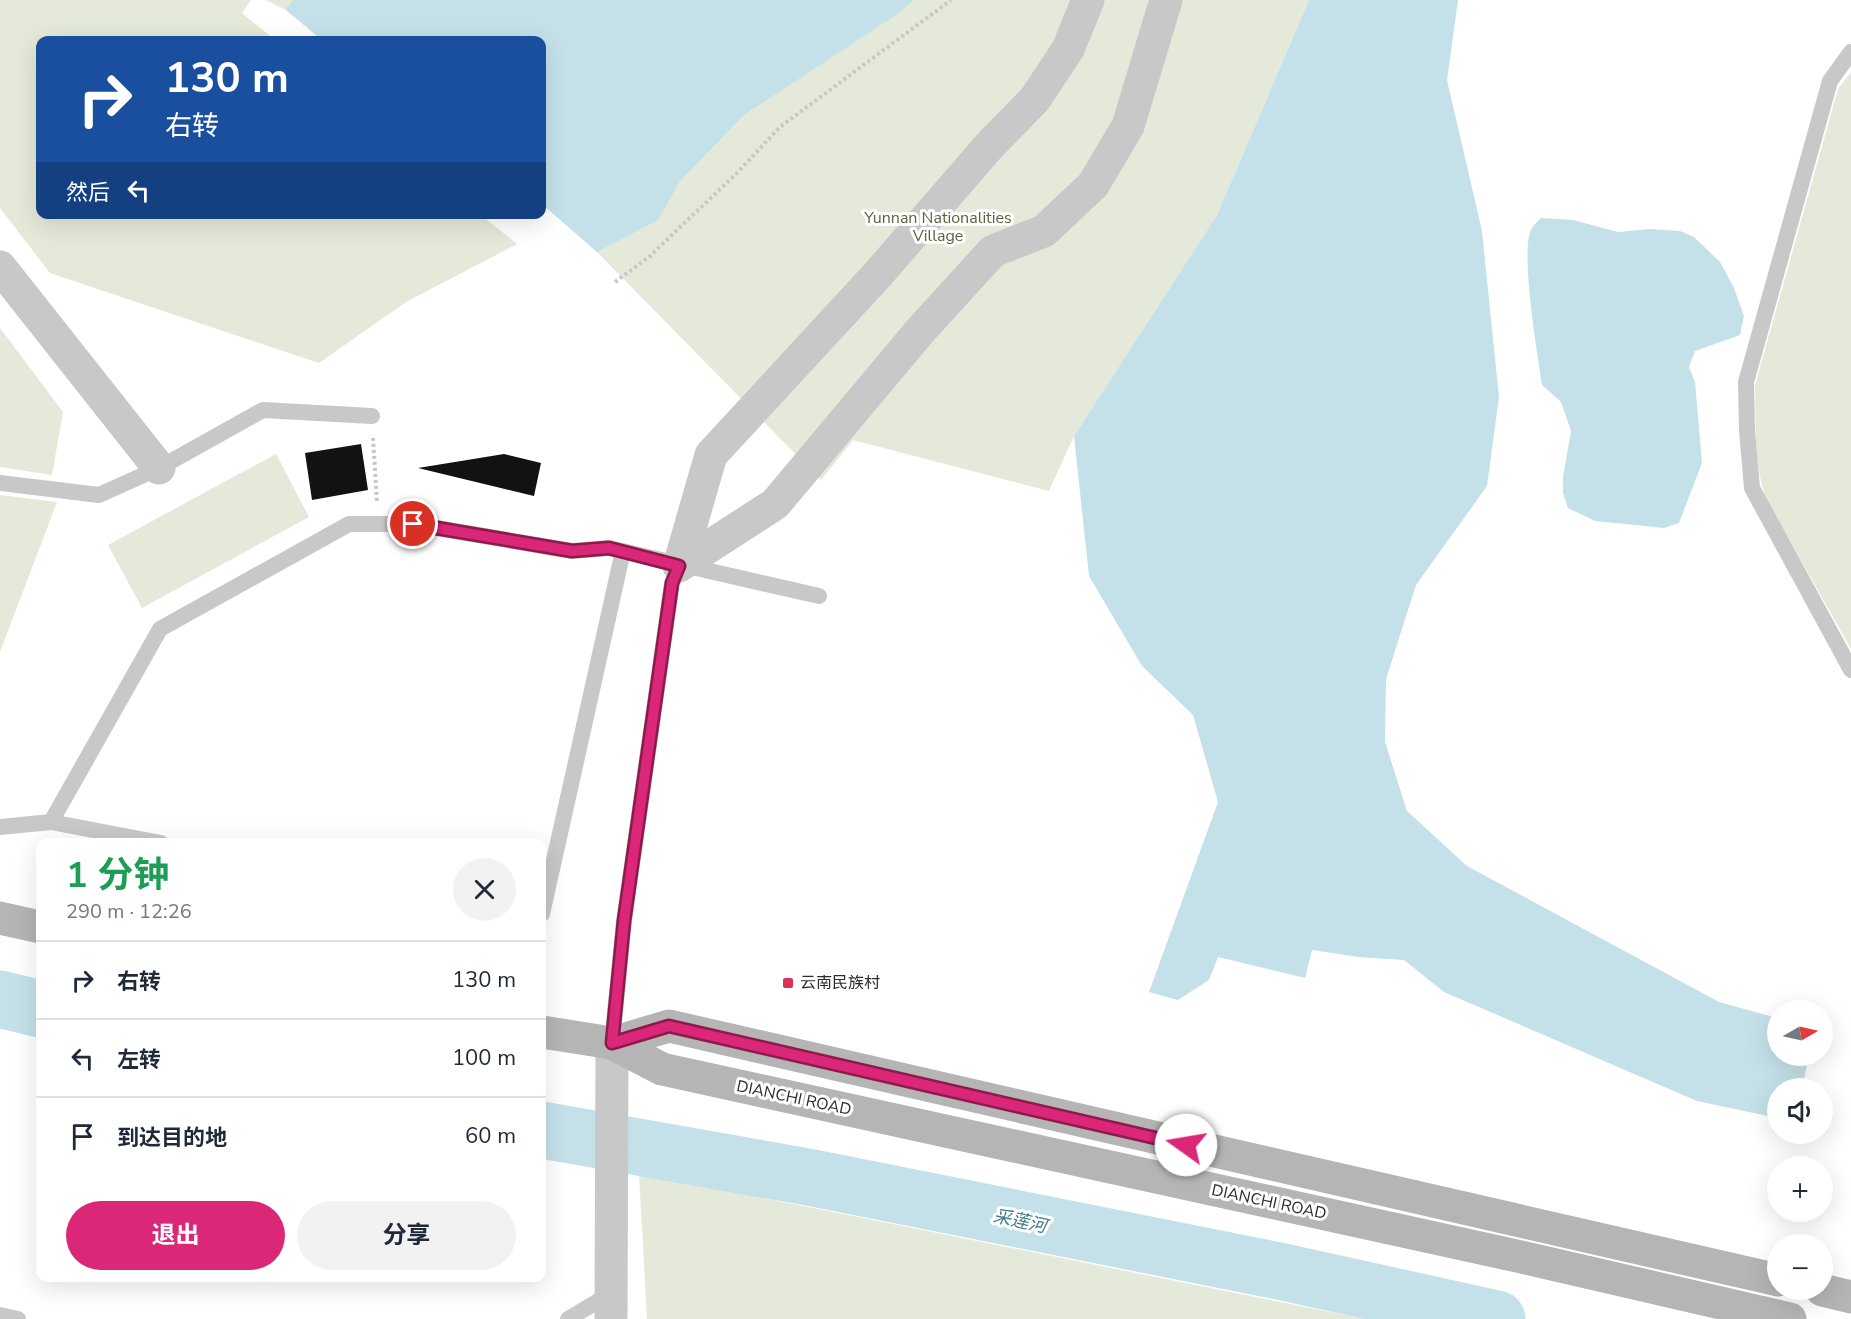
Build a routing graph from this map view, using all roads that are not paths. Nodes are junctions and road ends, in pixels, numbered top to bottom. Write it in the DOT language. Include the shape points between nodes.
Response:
graph roads {
  1 [pos="1088,0"];
  2 [pos="1166,0"];
  3 [pos="1851,52"];
  4 [pos="0,267"];
  5 [pos="372,416"];
  6 [pos="159,468"];
  7 [pos="0,483"];
  8 [pos="623,551"];
  9 [pos="679,566"];
  10 [pos="819,596"];
  11 [pos="1851,670"];
  12 [pos="51,822"];
  13 [pos="0,827"];
  14 [pos="135,838"];
  15 [pos="546,896"];
  16 [pos="0,918"];
  17 [pos="36,926"];
  18 [pos="546,1033"];
  19 [pos="612,1043"];
  20 [pos="1767,1277"];
  21 [pos="1833,1293"];
  22 [pos="1851,1297"];
  23 [pos="611,1307"];
  24 [pos="0,1315"];
  25 [pos="18,1319"];
  26 [pos="568,1319"];
  27 [pos="1790,1319"];
  1 -- 9 [label="street" via="1068,49 1035,99 711,455"];
  2 -- 9 [label="street" via="1128,126 1093,184 1044,231 993,251 920,331 775,504"];
  3 -- 11 [label="lane" via="1830,81 1746,382 1752,488"];
  4 -- 6 [label="street"];
  5 -- 6 [label="lane" via="263,410"];
  6 -- 7 [label="lane" via="99,495"];
  8 -- 9 [label="lane"];
  8 -- 12 [label="lane" via="572,551 413,524 349,524 160,629"];
  8 -- 15 [label="lane"];
  9 -- 10 [label="lane"];
  9 -- 19 [label="lane" via="672,583 624,921"];
  12 -- 13 [label="lane"];
  12 -- 14 [label="lane"];
  16 -- 17 [label="main road"];
  18 -- 19 [label="main road, DIANCHI ROAD"];
  19 -- 20 [label="main road, DIANCHI ROAD" via="669,1026"];
  19 -- 23 [label="street"];
  19 -- 27 [label="main road, DIANCHI ROAD" via="662,1069"];
  21 -- 22 [label="main road"];
  23 -- 26 [label="lane"];
  24 -- 25 [label="lane"];
}
